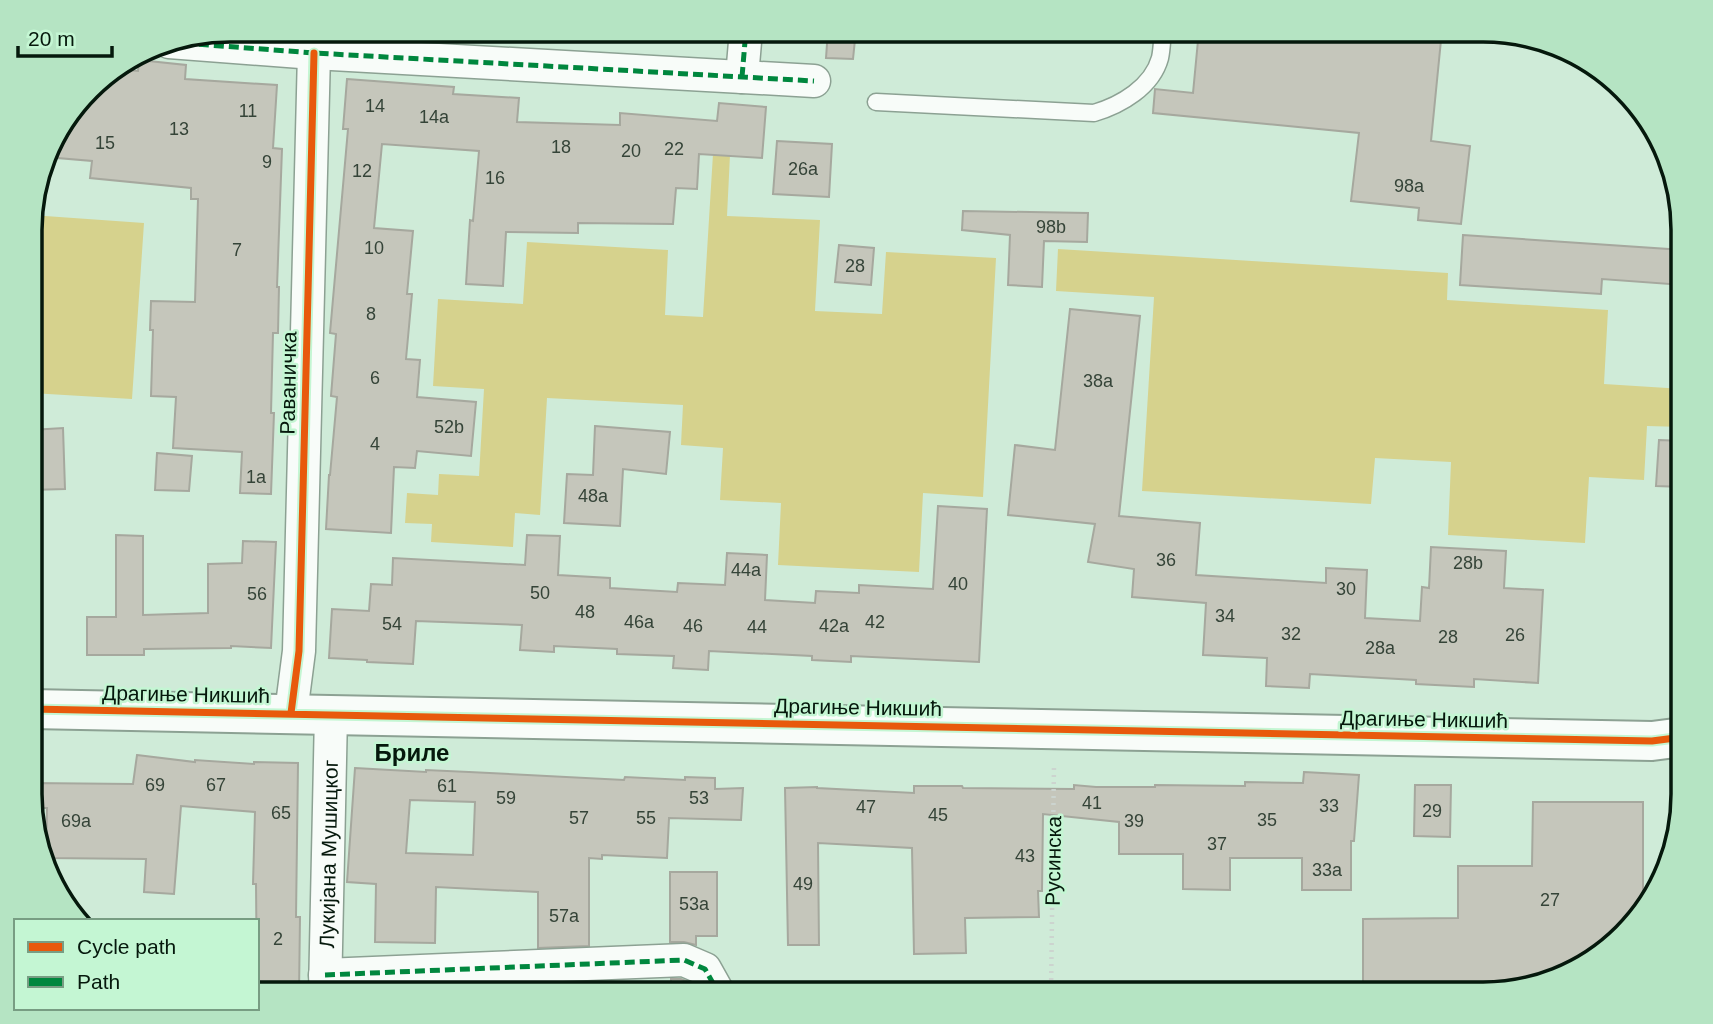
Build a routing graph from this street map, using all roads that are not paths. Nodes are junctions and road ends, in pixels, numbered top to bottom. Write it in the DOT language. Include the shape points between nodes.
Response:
graph roads {
  1 [pos="746,42"];
  2 [pos="1162,42"];
  3 [pos="201,45"];
  4 [pos="314,54"];
  5 [pos="742,77"];
  6 [pos="814,81"];
  7 [pos="876,102"];
  8 [pos="42,709"];
  9 [pos="291,713"];
  10 [pos="331,714"];
  11 [pos="1671,739"];
  12 [pos="325,982"];
  13 [pos="368,982"];
  14 [pos="712,982"];
  1 -- 5 [label="street"];
  2 -- 7 [label="lane" via="1160,59 1140,88 1126,100 1094,114"];
  3 -- 4 [label="street"];
  4 -- 5 [label="street"];
  4 -- 9 [label="street, Раваничка" via="299,651"];
  5 -- 6 [label="street"];
  8 -- 9 [label="street, Драгиње Никшић"];
  9 -- 10 [label="street, Драгиње Никшић"];
  10 -- 11 [label="street, Драгиње Никшић"];
  10 -- 12 [label="street, Лукијана Мушицког"];
  13 -- 14 [label="street" via="684,960 705,969"];
}
